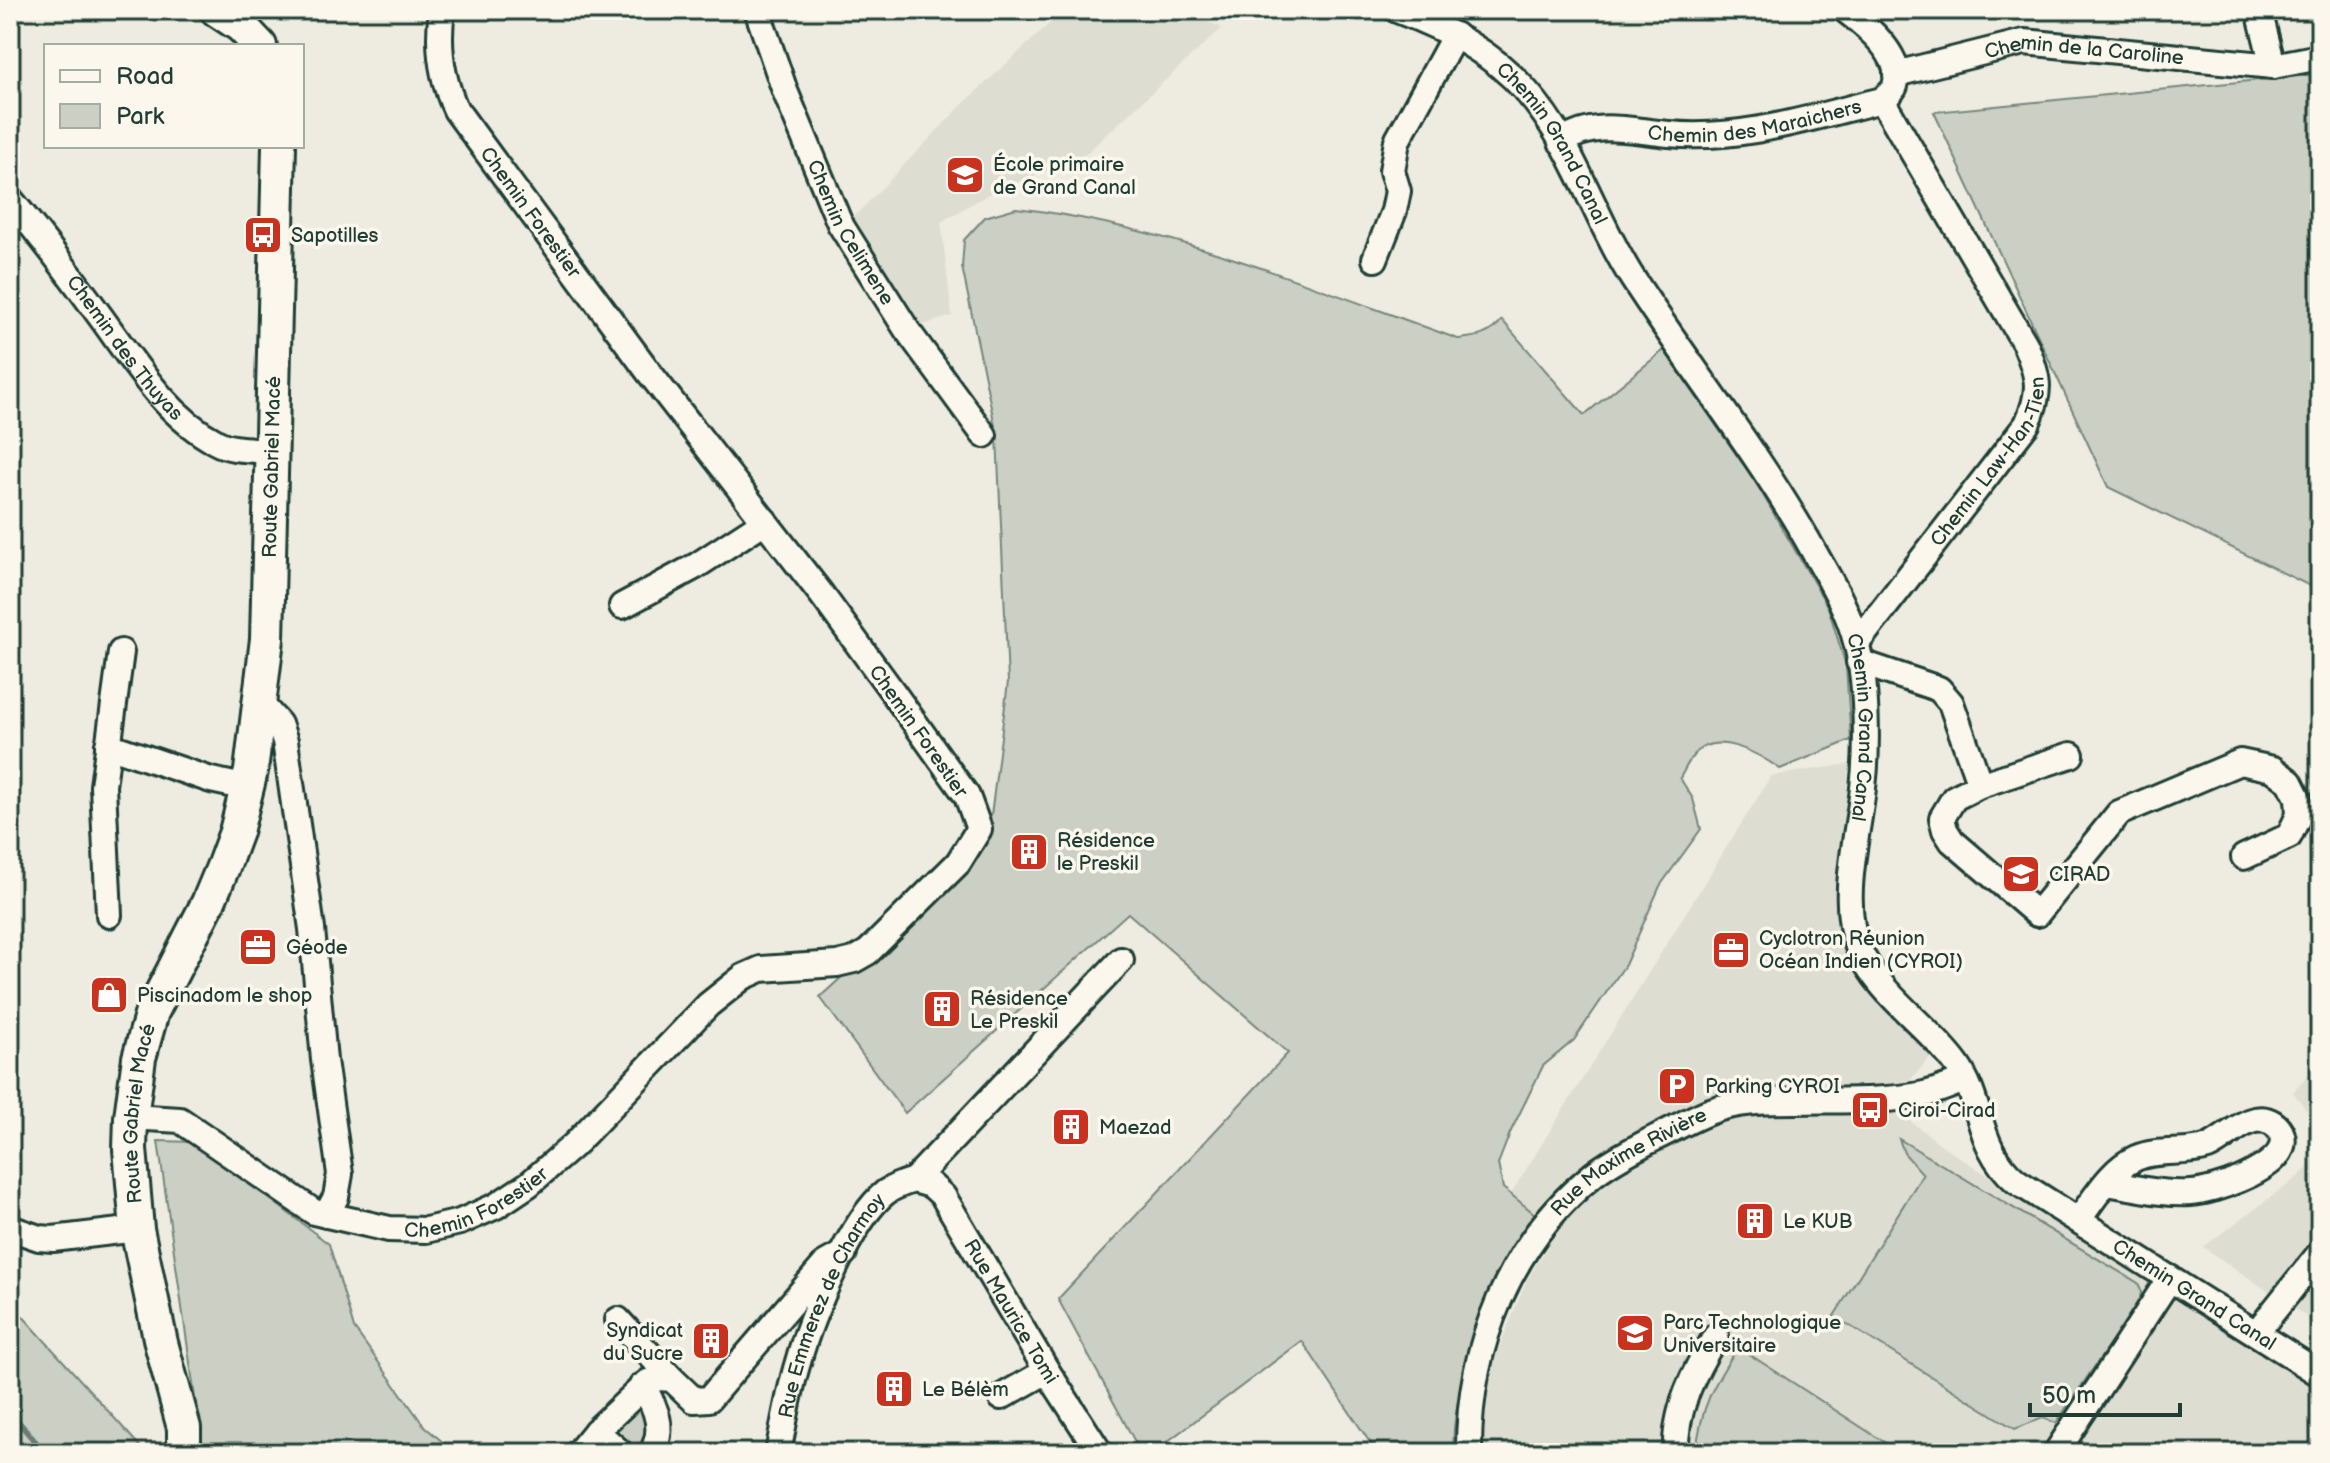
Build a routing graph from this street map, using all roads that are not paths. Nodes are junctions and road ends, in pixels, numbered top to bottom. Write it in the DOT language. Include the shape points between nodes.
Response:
graph roads {
  1 [pos="217,10"];
  2 [pos="442,10"];
  3 [pos="757,10"];
  4 [pos="1397,10"];
  5 [pos="1845,10"];
  6 [pos="2259,10"];
  7 [pos="1455,35"];
  8 [pos="258,44"];
  9 [pos="2320,57"];
  10 [pos="2273,66"];
  11 [pos="1896,74"];
  12 [pos="1882,100"];
  13 [pos="1561,142"];
  14 [pos="279,148"];
  15 [pos="10,199"];
  16 [pos="1375,259"];
  17 [pos="984,435"];
  18 [pos="270,451"];
  19 [pos="765,521"];
  20 [pos="622,606"];
  21 [pos="121,652"];
  22 [pos="1858,652"];
  23 [pos="261,704"];
  24 [pos="108,745"];
  25 [pos="2071,755"];
  26 [pos="1980,785"];
  27 [pos="248,788"];
  28 [pos="2244,857"];
  29 [pos="109,915"];
  30 [pos="1121,960"];
  31 [pos="1964,1080"];
  32 [pos="131,1117"];
  33 [pos="914,1180"];
  34 [pos="2106,1183"];
  35 [pos="326,1215"];
  36 [pos="2079,1219"];
  37 [pos="10,1228"];
  38 [pos="137,1229"];
  39 [pos="844,1253"];
  40 [pos="2320,1253"];
  41 [pos="2170,1278"];
  42 [pos="618,1320"];
  43 [pos="2256,1333"];
  44 [pos="1716,1336"];
  45 [pos="1047,1371"];
  46 [pos="2320,1374"];
  47 [pos="672,1379"];
  48 [pos="642,1386"];
  49 [pos="1001,1397"];
  50 [pos="596,1431"];
  51 [pos="184,1453"];
  52 [pos="578,1453"];
  53 [pos="621,1453"];
  54 [pos="651,1453"];
  55 [pos="778,1453"];
  56 [pos="1100,1453"];
  57 [pos="1469,1453"];
  58 [pos="1676,1453"];
  59 [pos="2056,1453"];
  1 -- 8 [label="main road"];
  2 -- 19 [label="street, Chemin Forestier" via="438,40 456,110"];
  3 -- 17 [label="street, Chemin Celimene" via="840,224 907,330"];
  4 -- 7 [label="street, Chemin Grand Canal"];
  5 -- 11 [label="street" via="1892,58"];
  6 -- 10 [label="street"];
  7 -- 13 [label="street, Chemin Grand Canal" via="1516,79"];
  7 -- 16 [label="street" via="1397,141 1392,171 1398,191"];
  9 -- 10 [label="street, Chemin de la Caroline"];
  10 -- 11 [label="street, Chemin de la Caroline" via="2024,42"];
  11 -- 12 [label="street, Chemin des Maraichers" via="1894,88"];
  12 -- 13 [label="street, Chemin des Maraichers" via="1725,134 1598,127"];
  12 -- 22 [label="street, Chemin Law-Han-Tien" via="2025,344 2038,376 2037,403 2027,424"];
  13 -- 22 [label="street, Chemin Grand Canal" via="1631,276 1782,497 1843,603"];
  14 -- 18 [label="main road, Route Gabriel Macé"];
  15 -- 18 [label="street, Chemin des Thuyas" via="168,403 217,443"];
  18 -- 23 [label="main road, Route Gabriel Macé" via="271,556"];
  19 -- 20 [label="street"];
  19 -- 35 [label="street, Chemin Forestier" via="967,796 979,829 958,863 854,960 761,969 726,989 575,1144 496,1206 426,1230 389,1229"];
  21 -- 24 [label="street"];
  22 -- 26 [label="street" via="1945,694"];
  22 -- 31 [label="street, Chemin Grand Canal" via="1865,719 1864,784 1850,886 1857,946 1871,971 1946,1052"];
  23 -- 27 [label="main road, Route Gabriel Macé"];
  23 -- 35 [label="street" via="279,724 285,741 312,929 340,1174"];
  24 -- 27 [label="street"];
  24 -- 29 [label="street" via="103,786"];
  25 -- 26 [label="street"];
  26 -- 28 [label="street" via="1954,798 1942,818 1945,830 2037,914 2119,813 2240,762 2273,769 2290,782 2299,815 2289,836"];
  27 -- 32 [label="main road, Route Gabriel Macé" via="218,879 152,1012"];
  30 -- 33 [label="street, Rue Emmerez de Charmoy"];
  31 -- 36 [label="street, Chemin Grand Canal" via="2001,1168"];
  31 -- 57 [label="street, Rue Maxime Rivière" via="1921,1095 1723,1107 1595,1173 1529,1243 1496,1305 1477,1368"];
  32 -- 35 [label="street, Chemin Forestier" via="180,1120 298,1203"];
  32 -- 38 [label="main road, Route Gabriel Macé"];
  33 -- 39 [label="street, Rue Emmerez de Charmoy" via="884,1194"];
  33 -- 45 [label="street, Rue Maurice Tomi" via="943,1196"];
  34 -- 34 [label="street" via="2190,1193 2207,1190 2259,1170 2280,1153 2283,1141 2270,1121 2257,1119 2207,1147 2138,1156"];
  34 -- 36 [label="street"];
  36 -- 41 [label="street, Chemin Grand Canal"];
  37 -- 38 [label="street" via="53,1239"];
  38 -- 51 [label="main road, Route Gabriel Macé" via="184,1428"];
  39 -- 47 [label="street" via="826,1263 709,1399 694,1400"];
  39 -- 55 [label="street, Rue Emmerez de Charmoy" via="810,1323"];
  40 -- 43 [label="street"];
  41 -- 43 [label="street, Chemin Grand Canal"];
  41 -- 59 [label="street"];
  42 -- 47 [label="street"];
  43 -- 46 [label="street, Chemin Grand Canal"];
  44 -- 58 [label="street" via="1683,1401"];
  45 -- 49 [label="street"];
  45 -- 56 [label="street, Rue Maurice Tomi"];
  47 -- 48 [label="street"];
  48 -- 50 [label="street"];
  48 -- 54 [label="street" via="657,1410 657,1443"];
  50 -- 52 [label="street"];
  50 -- 53 [label="street"];
}
